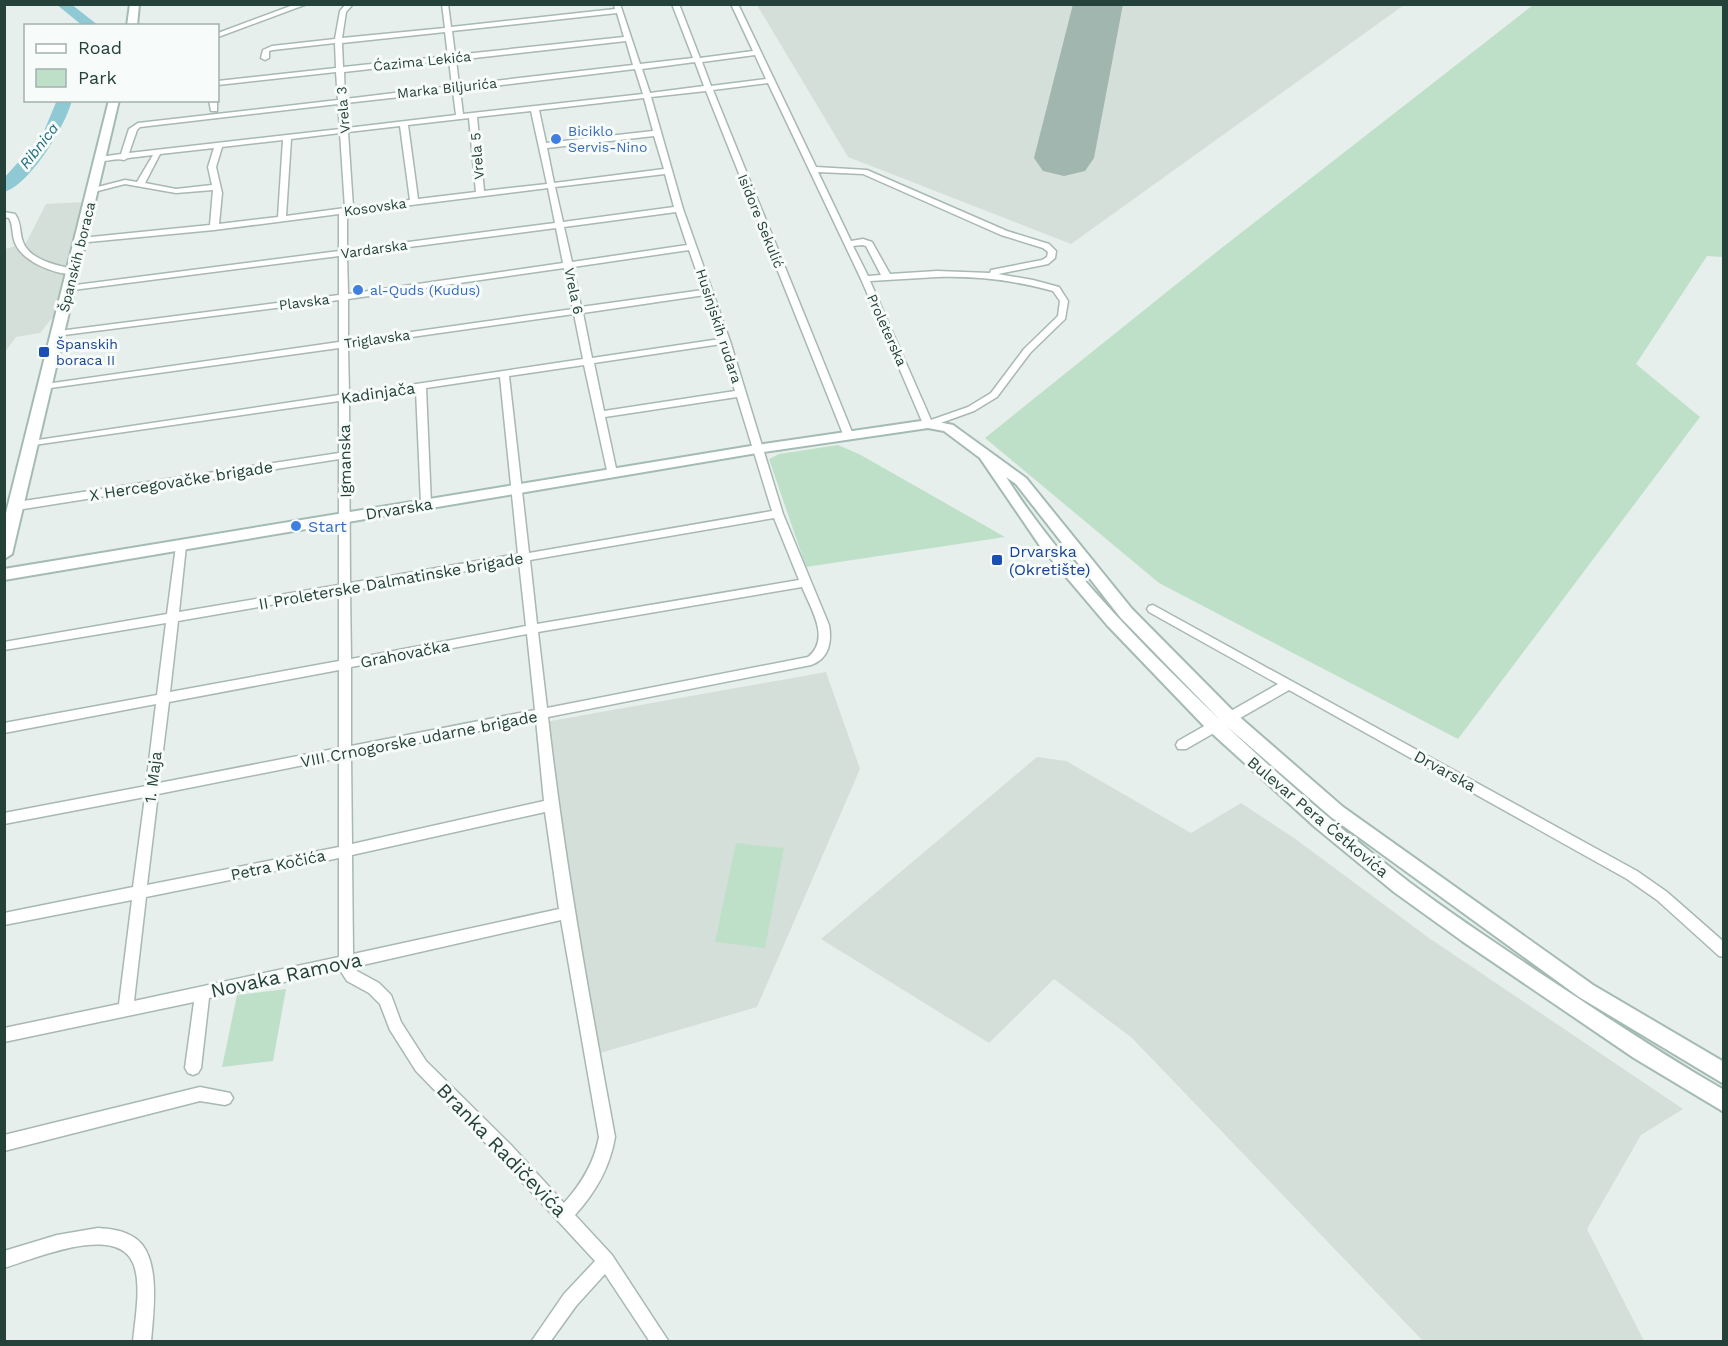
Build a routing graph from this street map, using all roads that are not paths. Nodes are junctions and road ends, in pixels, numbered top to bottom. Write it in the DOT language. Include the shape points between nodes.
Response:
graph roads {
  1 [pos="135,4"];
  2 [pos="304,4"];
  3 [pos="445,4"];
  4 [pos="675,4"];
  5 [pos="734,4"];
  6 [pos="347,7"];
  7 [pos="618,8"];
  8 [pos="132,24"];
  9 [pos="448,29"];
  10 [pos="219,35"];
  11 [pos="627,39"];
  12 [pos="338,41"];
  13 [pos="757,53"];
  14 [pos="265,58"];
  15 [pos="452,58"];
  16 [pos="697,60"];
  17 [pos="638,68"];
  18 [pos="340,70"];
  19 [pos="770,81"];
  20 [pos="219,83"];
  21 [pos="456,87"];
  22 [pos="708,88"];
  23 [pos="647,96"];
  24 [pos="341,100"];
  25 [pos="114,102"];
  26 [pos="535,110"];
  27 [pos="473,117"];
  28 [pos="460,118"];
  29 [pos="404,125"];
  30 [pos="345,131"];
  31 [pos="657,133"];
  32 [pos="287,137"];
  33 [pos="543,146"];
  34 [pos="218,147"];
  35 [pos="157,154"];
  36 [pos="124,158"];
  37 [pos="100,159"];
  38 [pos="812,169"];
  39 [pos="668,171"];
  40 [pos="140,184"];
  41 [pos="551,185"];
  42 [pos="217,187"];
  43 [pos="93,191"];
  44 [pos="480,194"];
  45 [pos="414,202"];
  46 [pos="679,209"];
  47 [pos="346,211"];
  48 [pos="4,214"];
  49 [pos="282,219"];
  50 [pos="559,224"];
  51 [pos="214,227"];
  52 [pos="81,241"];
  53 [pos="848,244"];
  54 [pos="692,247"];
  55 [pos="345,253"];
  56 [pos="568,265"];
  57 [pos="74,272"];
  58 [pos="991,274"];
  59 [pos="887,277"];
  60 [pos="865,279"];
  61 [pos="68,289"];
  62 [pos="708,292"];
  63 [pos="345,297"];
  64 [pos="578,310"];
  65 [pos="59,334"];
  66 [pos="725,341"];
  67 [pos="344,344"];
  68 [pos="588,361"];
  69 [pos="504,374"];
  70 [pos="421,386"];
  71 [pos="46,387"];
  72 [pos="741,393"];
  73 [pos="344,398"];
  74 [pos="600,415"];
  75 [pos="928,424"];
  76 [pos="849,437"];
  77 [pos="31,444"];
  78 [pos="757,449"];
  79 [pos="345,455"];
  80 [pos="612,473"];
  81 [pos="518,489"];
  82 [pos="426,504"];
  83 [pos="17,506"];
  84 [pos="778,514"];
  85 [pos="346,518"];
  86 [pos="181,546"];
  87 [pos="5,553"];
  88 [pos="525,557"];
  89 [pos="4,575"];
  90 [pos="805,583"];
  91 [pos="345,589"];
  92 [pos="1153,609"];
  93 [pos="172,619"];
  94 [pos="532,629"];
  95 [pos="4,646"];
  96 [pos="825,646"];
  97 [pos="345,666"];
  98 [pos="1289,684"];
  99 [pos="163,699"];
  100 [pos="543,716"];
  101 [pos="1222,722"];
  102 [pos="4,728"];
  103 [pos="1182,745"];
  104 [pos="345,752"];
  105 [pos="152,792"];
  106 [pos="551,805"];
  107 [pos="4,819"];
  108 [pos="346,851"];
  109 [pos="140,894"];
  110 [pos="567,912"];
  111 [pos="4,920"];
  112 [pos="1724,951"];
  113 [pos="345,963"];
  114 [pos="202,993"];
  115 [pos="126,1007"];
  116 [pos="4,1035"];
  117 [pos="193,1068"];
  118 [pos="1724,1074"];
  119 [pos="225,1098"];
  120 [pos="1724,1102"];
  121 [pos="4,1143"];
  122 [pos="564,1214"];
  123 [pos="4,1260"];
  124 [pos="606,1261"];
  125 [pos="142,1341"];
  126 [pos="539,1341"];
  127 [pos="661,1341"];
  1 -- 8 [label="main road"];
  2 -- 10 [label="street"];
  3 -- 9 [label="street, Vrela 5"];
  4 -- 16 [label="street, Isidore Sekulić"];
  5 -- 13 [label="street, Proleterska"];
  6 -- 12 [label="street, Vrela 3"];
  7 -- 9 [label="street"];
  7 -- 11 [label="street, Husinjskih rudara"];
  9 -- 12 [label="street"];
  9 -- 15 [label="street, Vrela 5"];
  11 -- 15 [label="street, Ćazima Lekića"];
  11 -- 17 [label="street, Husinjskih rudara"];
  12 -- 14 [label="street" via="272,48 266,50"];
  12 -- 18 [label="street, Vrela 3"];
  13 -- 16 [label="street, Marka Biljurića"];
  13 -- 19 [label="street, Proleterska"];
  15 -- 18 [label="street, Ćazima Lekića"];
  15 -- 21 [label="street, Vrela 5"];
  16 -- 17 [label="street, Marka Biljurića"];
  16 -- 22 [label="street, Isidore Sekulić"];
  17 -- 21 [label="street, Marka Biljurića"];
  17 -- 23 [label="street, Husinjskih rudara"];
  18 -- 20 [label="street, Ćazima Lekića"];
  18 -- 24 [label="street, Vrela 3"];
  19 -- 22 [label="street"];
  19 -- 38 [label="street, Proleterska"];
  21 -- 24 [label="street, Marka Biljurića"];
  21 -- 28 [label="street, Vrela 5"];
  22 -- 23 [label="street"];
  22 -- 76 [label="street, Isidore Sekulić"];
  23 -- 26 [label="street"];
  23 -- 31 [label="street, Husinjskih rudara"];
  24 -- 30 [label="street, Vrela 3"];
  24 -- 36 [label="street, Marka Biljurića" via="138,125 133,129"];
  25 -- 37 [label="main road, Španskih boraca"];
  26 -- 27 [label="street"];
  26 -- 33 [label="street, Vrela 6"];
  27 -- 28 [label="street"];
  27 -- 44 [label="street, Vrela 5"];
  28 -- 29 [label="street"];
  29 -- 30 [label="street"];
  29 -- 45 [label="street"];
  30 -- 32 [label="street"];
  30 -- 47 [label="street, Vrela 3"];
  31 -- 33 [label="street"];
  31 -- 39 [label="street, Husinjskih rudara"];
  32 -- 34 [label="street"];
  32 -- 49 [label="street"];
  33 -- 41 [label="street, Vrela 6"];
  34 -- 35 [label="street"];
  34 -- 42 [label="street" via="212,167"];
  35 -- 36 [label="street"];
  35 -- 40 [label="street"];
  36 -- 37 [label="street"];
  37 -- 43 [label="main road, Španskih boraca"];
  38 -- 53 [label="street, Proleterska"];
  38 -- 58 [label="street" via="864,172 1052,251 1045,262"];
  39 -- 41 [label="street, Kosovska"];
  39 -- 46 [label="street, Husinjskih rudara"];
  40 -- 42 [label="street" via="176,191"];
  40 -- 43 [label="street" via="125,182"];
  41 -- 44 [label="street, Kosovska"];
  41 -- 50 [label="street, Vrela 6"];
  42 -- 51 [label="street"];
  43 -- 52 [label="main road, Španskih boraca"];
  44 -- 45 [label="street, Kosovska"];
  45 -- 47 [label="street, Kosovska"];
  46 -- 50 [label="street, Vardarska"];
  46 -- 54 [label="street, Husinjskih rudara"];
  47 -- 49 [label="street, Kosovska"];
  47 -- 55 [label="street, Igmanska"];
  48 -- 57 [label="street" via="12,216 19,225 24,250 52,267"];
  49 -- 51 [label="street, Kosovska"];
  50 -- 55 [label="street, Vardarska"];
  50 -- 56 [label="street, Vrela 6"];
  51 -- 52 [label="street, Kosovska"];
  52 -- 57 [label="main road, Španskih boraca"];
  53 -- 59 [label="street" via="869,244"];
  53 -- 60 [label="street, Proleterska"];
  54 -- 56 [label="street, Plavska"];
  54 -- 62 [label="street, Husinjskih rudara"];
  55 -- 61 [label="street, Vardarska"];
  55 -- 63 [label="street, Igmanska"];
  56 -- 63 [label="street, Plavska"];
  56 -- 64 [label="street, Vrela 6"];
  57 -- 61 [label="main road, Španskih boraca"];
  58 -- 59 [label="street"];
  58 -- 75 [label="street" via="1056,289 1064,302 1062,317 1027,351 991,397"];
  59 -- 60 [label="street"];
  60 -- 75 [label="street, Proleterska"];
  61 -- 65 [label="main road, Španskih boraca"];
  62 -- 64 [label="street, Triglavska"];
  62 -- 66 [label="street, Husinjskih rudara"];
  63 -- 65 [label="street, Plavska"];
  63 -- 67 [label="street, Igmanska"];
  64 -- 67 [label="street, Triglavska"];
  64 -- 68 [label="street, Vrela 6"];
  65 -- 71 [label="main road, Španskih boraca"];
  66 -- 68 [label="street, Kadinjača"];
  66 -- 72 [label="street, Husinjskih rudara"];
  67 -- 71 [label="street, Triglavska"];
  67 -- 73 [label="street, Igmanska"];
  68 -- 69 [label="street, Kadinjača"];
  68 -- 74 [label="street, Vrela 6"];
  69 -- 70 [label="street, Kadinjača"];
  69 -- 81 [label="street"];
  70 -- 73 [label="street, Kadinjača"];
  70 -- 82 [label="street"];
  71 -- 77 [label="main road, Španskih boraca"];
  72 -- 74 [label="street"];
  72 -- 78 [label="street, Husinjskih rudara"];
  73 -- 77 [label="street, Kadinjača"];
  73 -- 79 [label="street, Igmanska"];
  74 -- 80 [label="street, Vrela 6"];
  75 -- 76 [label="main road"];
  75 -- 101 [label="main road, Bulevar Pera Ćetkovića" via="948,428 1021,481 1126,613"];
  76 -- 78 [label="main road"];
  77 -- 83 [label="main road, Španskih boraca"];
  78 -- 80 [label="main road, Drvarska"];
  78 -- 84 [label="street, Husinjskih rudara"];
  79 -- 83 [label="street, X Hercegovačke brigade"];
  79 -- 85 [label="street, Igmanska"];
  80 -- 81 [label="main road, Drvarska"];
  81 -- 82 [label="main road, Drvarska"];
  81 -- 88 [label="street"];
  82 -- 85 [label="main road, Drvarska"];
  83 -- 87 [label="main road, Španskih boraca"];
  84 -- 88 [label="street, II Proleterske Dalmatinske brigade"];
  84 -- 90 [label="street, Husinjskih rudara"];
  85 -- 86 [label="main road, Drvarska"];
  85 -- 91 [label="street, Igmanska"];
  86 -- 89 [label="main road, Drvarska"];
  86 -- 93 [label="street, 1. Maja"];
  88 -- 91 [label="street, II Proleterske Dalmatinske brigade"];
  88 -- 94 [label="street"];
  90 -- 94 [label="street, Grahovačka"];
  90 -- 96 [label="street, Husinjskih rudara" via="823,625"];
  91 -- 93 [label="street, II Proleterske Dalmatinske brigade"];
  91 -- 97 [label="street, Igmanska"];
  92 -- 98 [label="street, Drvarska"];
  93 -- 95 [label="street, II Proleterske Dalmatinske brigade"];
  93 -- 99 [label="street, 1. Maja"];
  94 -- 97 [label="street, Grahovačka"];
  94 -- 100 [label="street"];
  96 -- 100 [label="street, VIII Crnogorske udarne brigade" via="812,662"];
  97 -- 99 [label="street, Grahovačka"];
  97 -- 104 [label="street, Igmanska"];
  98 -- 101 [label="street"];
  98 -- 112 [label="street, Drvarska" via="1632,875"];
  99 -- 102 [label="street, Grahovačka"];
  99 -- 105 [label="street, 1. Maja"];
  100 -- 104 [label="street, VIII Crnogorske udarne brigade"];
  100 -- 106 [label="street"];
  101 -- 103 [label="street"];
  101 -- 118 [label="main road, Bulevar Pera Ćetkovića" via="1465,907 1586,991"];
  101 -- 120 [label="main road, Bulevar Pera Ćetkovića" via="1380,871 1676,1075"];
  104 -- 105 [label="street, VIII Crnogorske udarne brigade"];
  104 -- 108 [label="street, Igmanska"];
  105 -- 107 [label="street, VIII Crnogorske udarne brigade"];
  105 -- 109 [label="street, 1. Maja"];
  106 -- 108 [label="street, Petra Kočića"];
  106 -- 110 [label="street"];
  108 -- 109 [label="street, Petra Kočića"];
  108 -- 113 [label="street, Igmanska"];
  109 -- 111 [label="street, Petra Kočića"];
  109 -- 115 [label="street, 1. Maja"];
  110 -- 113 [label="street, Novaka Ramova"];
  110 -- 122 [label="street" via="608,1137 591,1184"];
  113 -- 114 [label="street, Novaka Ramova"];
  113 -- 122 [label="street, Branka Radičevića" via="352,976 386,1000 395,1025 421,1066"];
  114 -- 115 [label="street, Novaka Ramova"];
  114 -- 117 [label="street"];
  115 -- 116 [label="street, Novaka Ramova"];
  119 -- 121 [label="street" via="200,1094"];
  122 -- 124 [label="street, Branka Radičevića"];
  123 -- 125 [label="street" via="92,1236 117,1236 134,1246 140,1258"];
  124 -- 126 [label="street"];
  124 -- 127 [label="street, Branka Radičevića"];
}
